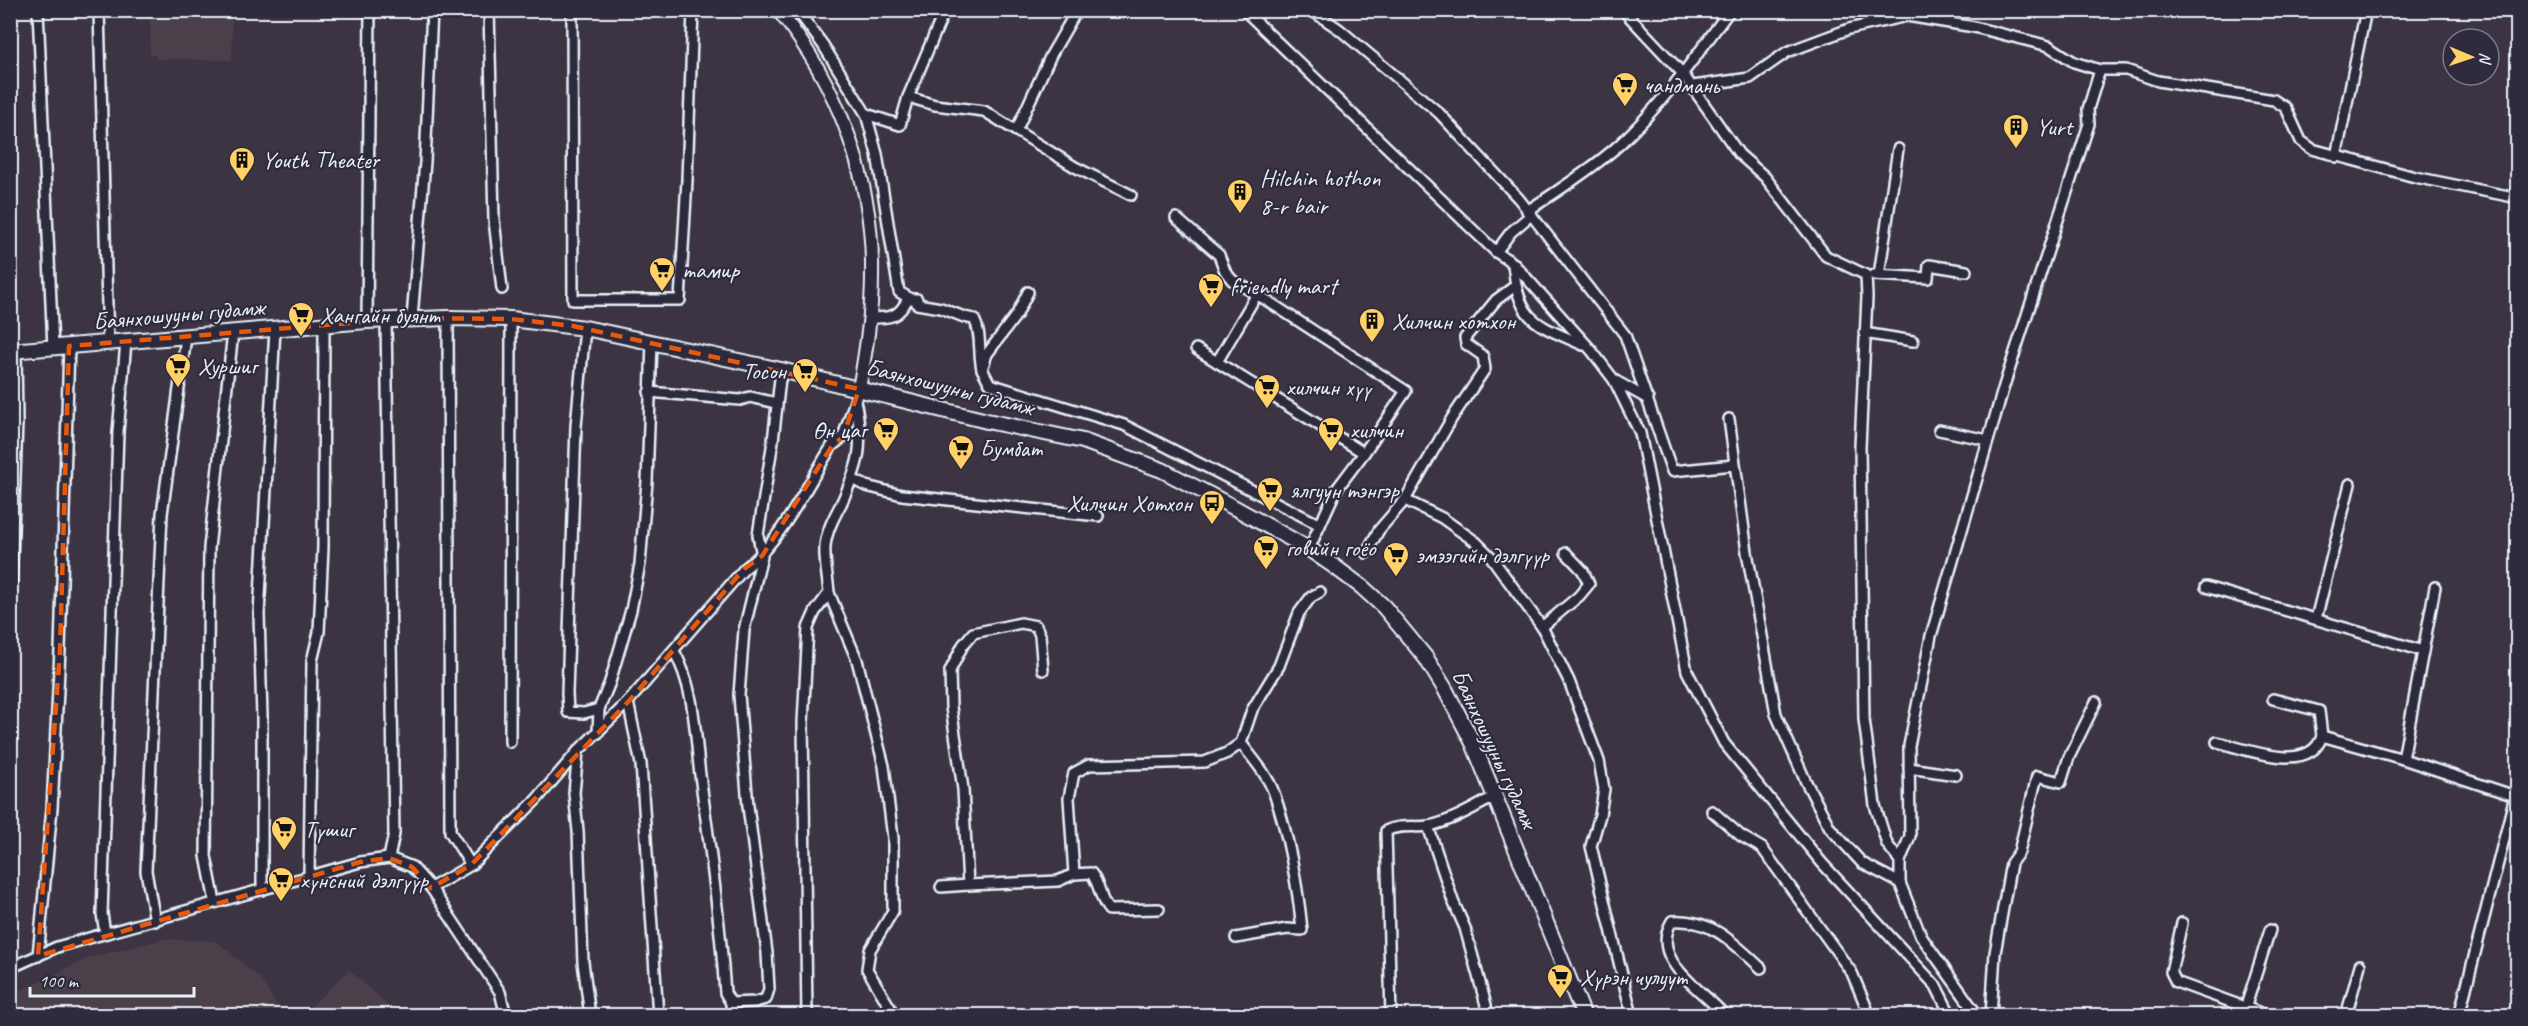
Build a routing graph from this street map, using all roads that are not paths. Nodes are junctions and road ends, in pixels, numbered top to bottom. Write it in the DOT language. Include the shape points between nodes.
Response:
graph roads {
  1 [pos="38,10"];
  2 [pos="99,10"];
  3 [pos="370,10"];
  4 [pos="432,10"];
  5 [pos="489,10"];
  6 [pos="572,10"];
  7 [pos="693,10"];
  8 [pos="778,10"];
  9 [pos="1077,10"];
  10 [pos="1244,10"];
  11 [pos="1311,10"];
  12 [pos="1623,10"];
  13 [pos="1730,10"];
  14 [pos="2366,10"];
  15 [pos="944,12"];
  16 [pos="803,13"];
  17 [pos="2100,70"];
  18 [pos="1683,74"];
  19 [pos="1693,86"];
  20 [pos="908,97"];
  21 [pos="866,114"];
  22 [pos="1016,131"];
  23 [pos="1898,149"];
  24 [pos="2336,157"];
  25 [pos="1131,195"];
  26 [pos="2517,198"];
  27 [pos="1529,213"];
  28 [pos="1176,218"];
  29 [pos="1496,252"];
  30 [pos="1514,263"];
  31 [pos="1966,271"];
  32 [pos="1866,274"];
  33 [pos="1879,275"];
  34 [pos="1515,286"];
  35 [pos="502,289"];
  36 [pos="1028,292"];
  37 [pos="1257,294"];
  38 [pos="908,298"];
  39 [pos="412,318"];
  40 [pos="447,318"];
  41 [pos="870,318"];
  42 [pos="511,319"];
  43 [pos="387,320"];
  44 [pos="367,321"];
  45 [pos="324,326"];
  46 [pos="585,328"];
  47 [pos="275,329"];
  48 [pos="233,332"];
  49 [pos="1864,333"];
  50 [pos="186,337"];
  51 [pos="1913,341"];
  52 [pos="126,342"];
  53 [pos="652,342"];
  54 [pos="108,343"];
  55 [pos="69,346"];
  56 [pos="1588,347"];
  57 [pos="53,348"];
  58 [pos="1196,349"];
  59 [pos="13,351"];
  60 [pos="1217,362"];
  61 [pos="982,369"];
  62 [pos="781,370"];
  63 [pos="1614,380"];
  64 [pos="859,389"];
  65 [pos="649,392"];
  66 [pos="1648,399"];
  67 [pos="776,403"];
  68 [pos="855,403"];
  69 [pos="1729,418"];
  70 [pos="1939,430"];
  71 [pos="1988,440"];
  72 [pos="1364,453"];
  73 [pos="1734,465"];
  74 [pos="852,479"];
  75 [pos="2349,484"];
  76 [pos="1405,500"];
  77 [pos="1098,516"];
  78 [pos="1320,525"];
  79 [pos="1309,549"];
  80 [pos="1366,553"];
  81 [pos="1566,553"];
  82 [pos="762,556"];
  83 [pos="2206,587"];
  84 [pos="2435,587"];
  85 [pos="1320,592"];
  86 [pos="830,593"];
  87 [pos="10,615"];
  88 [pos="2316,619"];
  89 [pos="1542,627"];
  90 [pos="674,651"];
  91 [pos="2423,651"];
  92 [pos="1043,670"];
  93 [pos="2273,699"];
  94 [pos="628,702"];
  95 [pos="2096,702"];
  96 [pos="598,709"];
  97 [pos="598,733"];
  98 [pos="2322,736"];
  99 [pos="510,742"];
  100 [pos="2217,742"];
  101 [pos="1241,743"];
  102 [pos="578,751"];
  103 [pos="2403,759"];
  104 [pos="1909,768"];
  105 [pos="1956,775"];
  106 [pos="2516,795"];
  107 [pos="1494,797"];
  108 [pos="1712,811"];
  109 [pos="1428,826"];
  110 [pos="389,858"];
  111 [pos="1900,861"];
  112 [pos="471,865"];
  113 [pos="1074,874"];
  114 [pos="309,876"];
  115 [pos="1900,883"];
  116 [pos="968,885"];
  117 [pos="431,888"];
  118 [pos="941,888"];
  119 [pos="262,890"];
  120 [pos="215,902"];
  121 [pos="1159,909"];
  122 [pos="155,921"];
  123 [pos="2182,923"];
  124 [pos="2270,930"];
  125 [pos="105,933"];
  126 [pos="1236,938"];
  127 [pos="38,956"];
  128 [pos="2360,965"];
  129 [pos="10,968"];
  130 [pos="1761,968"];
  131 [pos="731,1003"];
  132 [pos="2246,1006"];
  133 [pos="506,1016"];
  134 [pos="590,1016"];
  135 [pos="658,1016"];
  136 [pos="732,1016"];
  137 [pos="807,1016"];
  138 [pos="895,1016"];
  139 [pos="1391,1016"];
  140 [pos="1487,1016"];
  141 [pos="1584,1016"];
  142 [pos="1632,1016"];
  143 [pos="1725,1016"];
  144 [pos="1870,1016"];
  145 [pos="1951,1016"];
  146 [pos="1978,1016"];
  147 [pos="1991,1016"];
  148 [pos="2269,1016"];
  149 [pos="2346,1016"];
  150 [pos="2459,1016"];
  1 -- 57 [label="street"];
  2 -- 54 [label="street"];
  3 -- 44 [label="street"];
  4 -- 39 [label="street"];
  5 -- 35 [label="street" via="494,220"];
  6 -- 7 [label="street" via="573,300 680,300"];
  8 -- 41 [label="street" via="810,55 832,96 861,174 869,220"];
  9 -- 22 [label="street"];
  10 -- 29 [label="street"];
  11 -- 27 [label="street" via="1438,112 1480,154"];
  12 -- 18 [label="street"];
  13 -- 18 [label="street"];
  14 -- 24 [label="street"];
  15 -- 20 [label="street"];
  16 -- 21 [label="street"];
  17 -- 19 [label="street" via="2074,62 2049,46 1974,27 1907,16 1849,29 1787,52 1750,78"];
  17 -- 24 [label="street" via="2126,70 2158,81 2274,100 2286,108 2301,141"];
  17 -- 71 [label="street" via="2088,109 2089,124"];
  18 -- 19 [label="street"];
  18 -- 27 [label="street" via="1617,147"];
  19 -- 32 [label="street" via="1738,154 1765,177 1826,256"];
  20 -- 21 [label="street" via="900,125"];
  20 -- 22 [label="street" via="984,111"];
  21 -- 38 [label="street" via="877,154 897,287"];
  22 -- 25 [label="street"];
  23 -- 33 [label="street"];
  24 -- 26 [label="street"];
  27 -- 29 [label="street"];
  27 -- 66 [label="street" via="1625,335"];
  28 -- 37 [label="street" via="1219,255 1232,280"];
  29 -- 30 [label="street"];
  30 -- 34 [label="street"];
  30 -- 56 [label="street"];
  31 -- 33 [label="street" via="1929,265 1928,278"];
  32 -- 33 [label="street"];
  32 -- 49 [label="street"];
  34 -- 56 [label="street" via="1522,308 1534,323"];
  34 -- 76 [label="street" via="1496,300 1465,338 1466,344 1483,356 1485,369"];
  36 -- 61 [label="street" via="987,354"];
  37 -- 60 [label="street"];
  37 -- 72 [label="street" via="1406,391"];
  38 -- 41 [label="street" via="904,308 891,318"];
  38 -- 61 [label="street" via="974,319"];
  39 -- 40 [label="main road, Баянхошууны гудамж"];
  39 -- 43 [label="main road, Баянхошууны гудамж"];
  40 -- 42 [label="main road, Баянхошууны гудамж"];
  40 -- 112 [label="street" via="450,832"];
  41 -- 64 [label="street"];
  42 -- 46 [label="main road, Баянхошууны гудамж"];
  42 -- 99 [label="street"];
  43 -- 44 [label="main road, Баянхошууны гудамж"];
  43 -- 110 [label="street" via="394,834"];
  44 -- 45 [label="main road, Баянхошууны гудамж"];
  45 -- 47 [label="main road, Баянхошууны гудамж"];
  45 -- 114 [label="street" via="323,547 319,632 312,661"];
  46 -- 53 [label="main road, Баянхошууны гудамж"];
  46 -- 96 [label="street" via="576,426 567,693 568,712"];
  47 -- 48 [label="main road, Баянхошууны гудамж"];
  47 -- 119 [label="street" via="258,614"];
  48 -- 50 [label="main road, Баянхошууны гудамж"];
  48 -- 120 [label="street" via="208,548 206,856"];
  49 -- 51 [label="street"];
  49 -- 111 [label="street" via="1860,447 1864,719 1875,805 1887,844"];
  50 -- 52 [label="main road, Баянхошууны гудамж"];
  50 -- 122 [label="street" via="162,514 146,871"];
  52 -- 54 [label="main road, Баянхошууны гудамж"];
  52 -- 125 [label="street" via="118,432 102,914"];
  53 -- 62 [label="main road, Баянхошууны гудамж"];
  53 -- 65 [label="street"];
  54 -- 55 [label="main road, Баянхошууны гудамж"];
  55 -- 57 [label="main road, Баянхошууны гудамж"];
  55 -- 127 [label="street" via="52,808"];
  56 -- 63 [label="street"];
  57 -- 59 [label="main road, Баянхошууны гудамж"];
  58 -- 60 [label="street"];
  59 -- 87 [label="street" via="17,422"];
  60 -- 72 [label="street"];
  61 -- 78 [label="street" via="990,384 1124,425"];
  62 -- 64 [label="main road, Баянхошууны гудамж"];
  62 -- 67 [label="street"];
  63 -- 66 [label="street"];
  63 -- 145 [label="street" via="1640,433 1687,671 1724,743 1822,863 1936,986"];
  64 -- 68 [label="street"];
  64 -- 79 [label="main road, Баянхошууны гудамж" via="1083,441 1162,470"];
  65 -- 67 [label="street" via="740,400 750,397"];
  65 -- 96 [label="street" via="640,564 632,610"];
  66 -- 73 [label="street" via="1672,471"];
  67 -- 82 [label="street" via="774,441 758,535"];
  68 -- 74 [label="street" via="861,434"];
  68 -- 82 [label="street" via="843,437 832,446"];
  69 -- 73 [label="street"];
  70 -- 71 [label="street"];
  71 -- 104 [label="street" via="1931,636"];
  72 -- 78 [label="street" via="1336,490"];
  73 -- 115 [label="street" via="1776,714 1830,828 1862,863"];
  74 -- 77 [label="street" via="902,495"];
  74 -- 86 [label="street" via="827,539 825,562"];
  75 -- 88 [label="street"];
  76 -- 80 [label="street" via="1379,530"];
  76 -- 89 [label="street" via="1442,518 1476,542 1502,569"];
  78 -- 79 [label="street"];
  79 -- 107 [label="main road, Баянхошууны гудамж" via="1377,600 1426,658 1463,722"];
  81 -- 89 [label="street" via="1589,584"];
  82 -- 90 [label="street" via="744,569"];
  82 -- 131 [label="street" via="744,630 739,695 769,988 766,999 761,1001"];
  83 -- 88 [label="street"];
  84 -- 91 [label="street"];
  85 -- 101 [label="street" via="1299,613 1280,666 1252,710"];
  86 -- 137 [label="street" via="808,628 802,723"];
  86 -- 138 [label="street" via="857,660 884,766 894,846 893,910 870,950 867,969"];
  88 -- 91 [label="street"];
  89 -- 142 [label="street" via="1569,681 1599,761 1604,789 1591,846"];
  90 -- 94 [label="street"];
  90 -- 131 [label="street" via="693,710 725,993"];
  91 -- 103 [label="street"];
  92 -- 116 [label="street" via="1036,626 1021,623 973,633 950,671 963,789"];
  93 -- 98 [label="street" via="2319,711"];
  94 -- 97 [label="street"];
  94 -- 135 [label="street" via="641,764"];
  95 -- 147 [label="street" via="2061,782 2037,776 2019,852 2011,863 1995,952"];
  96 -- 97 [label="street"];
  97 -- 102 [label="street"];
  98 -- 100 [label="street" via="2319,745 2307,755 2289,759"];
  98 -- 103 [label="street"];
  101 -- 113 [label="street" via="1205,762 1089,765 1074,773 1069,798"];
  101 -- 126 [label="street" via="1274,793 1288,846 1302,930"];
  102 -- 112 [label="street"];
  102 -- 134 [label="street" via="575,810 583,962"];
  103 -- 106 [label="street"];
  104 -- 105 [label="street"];
  104 -- 111 [label="street" via="1910,836"];
  106 -- 150 [label="street"];
  107 -- 109 [label="street" via="1454,818"];
  107 -- 141 [label="main road, Баянхошууны гудамж"];
  108 -- 144 [label="street" via="1762,848 1852,973"];
  109 -- 139 [label="street" via="1386,831"];
  109 -- 140 [label="street" via="1465,928"];
  110 -- 114 [label="street"];
  110 -- 117 [label="street" via="412,867"];
  111 -- 115 [label="street"];
  112 -- 117 [label="street"];
  113 -- 116 [label="street" via="1059,881"];
  113 -- 121 [label="street" via="1091,873 1109,910"];
  114 -- 119 [label="street"];
  115 -- 146 [label="street" via="1920,936"];
  116 -- 118 [label="street"];
  117 -- 133 [label="street" via="500,992"];
  119 -- 120 [label="street"];
  120 -- 122 [label="street"];
  122 -- 125 [label="street"];
  123 -- 132 [label="street" via="2171,972 2176,982"];
  124 -- 132 [label="street"];
  125 -- 127 [label="street"];
  127 -- 129 [label="street"];
  128 -- 149 [label="street"];
  130 -- 143 [label="street" via="1721,932 1693,922 1672,921 1666,931 1665,947 1690,984 1704,992"];
  131 -- 136 [label="street"];
  132 -- 148 [label="street"];
}
